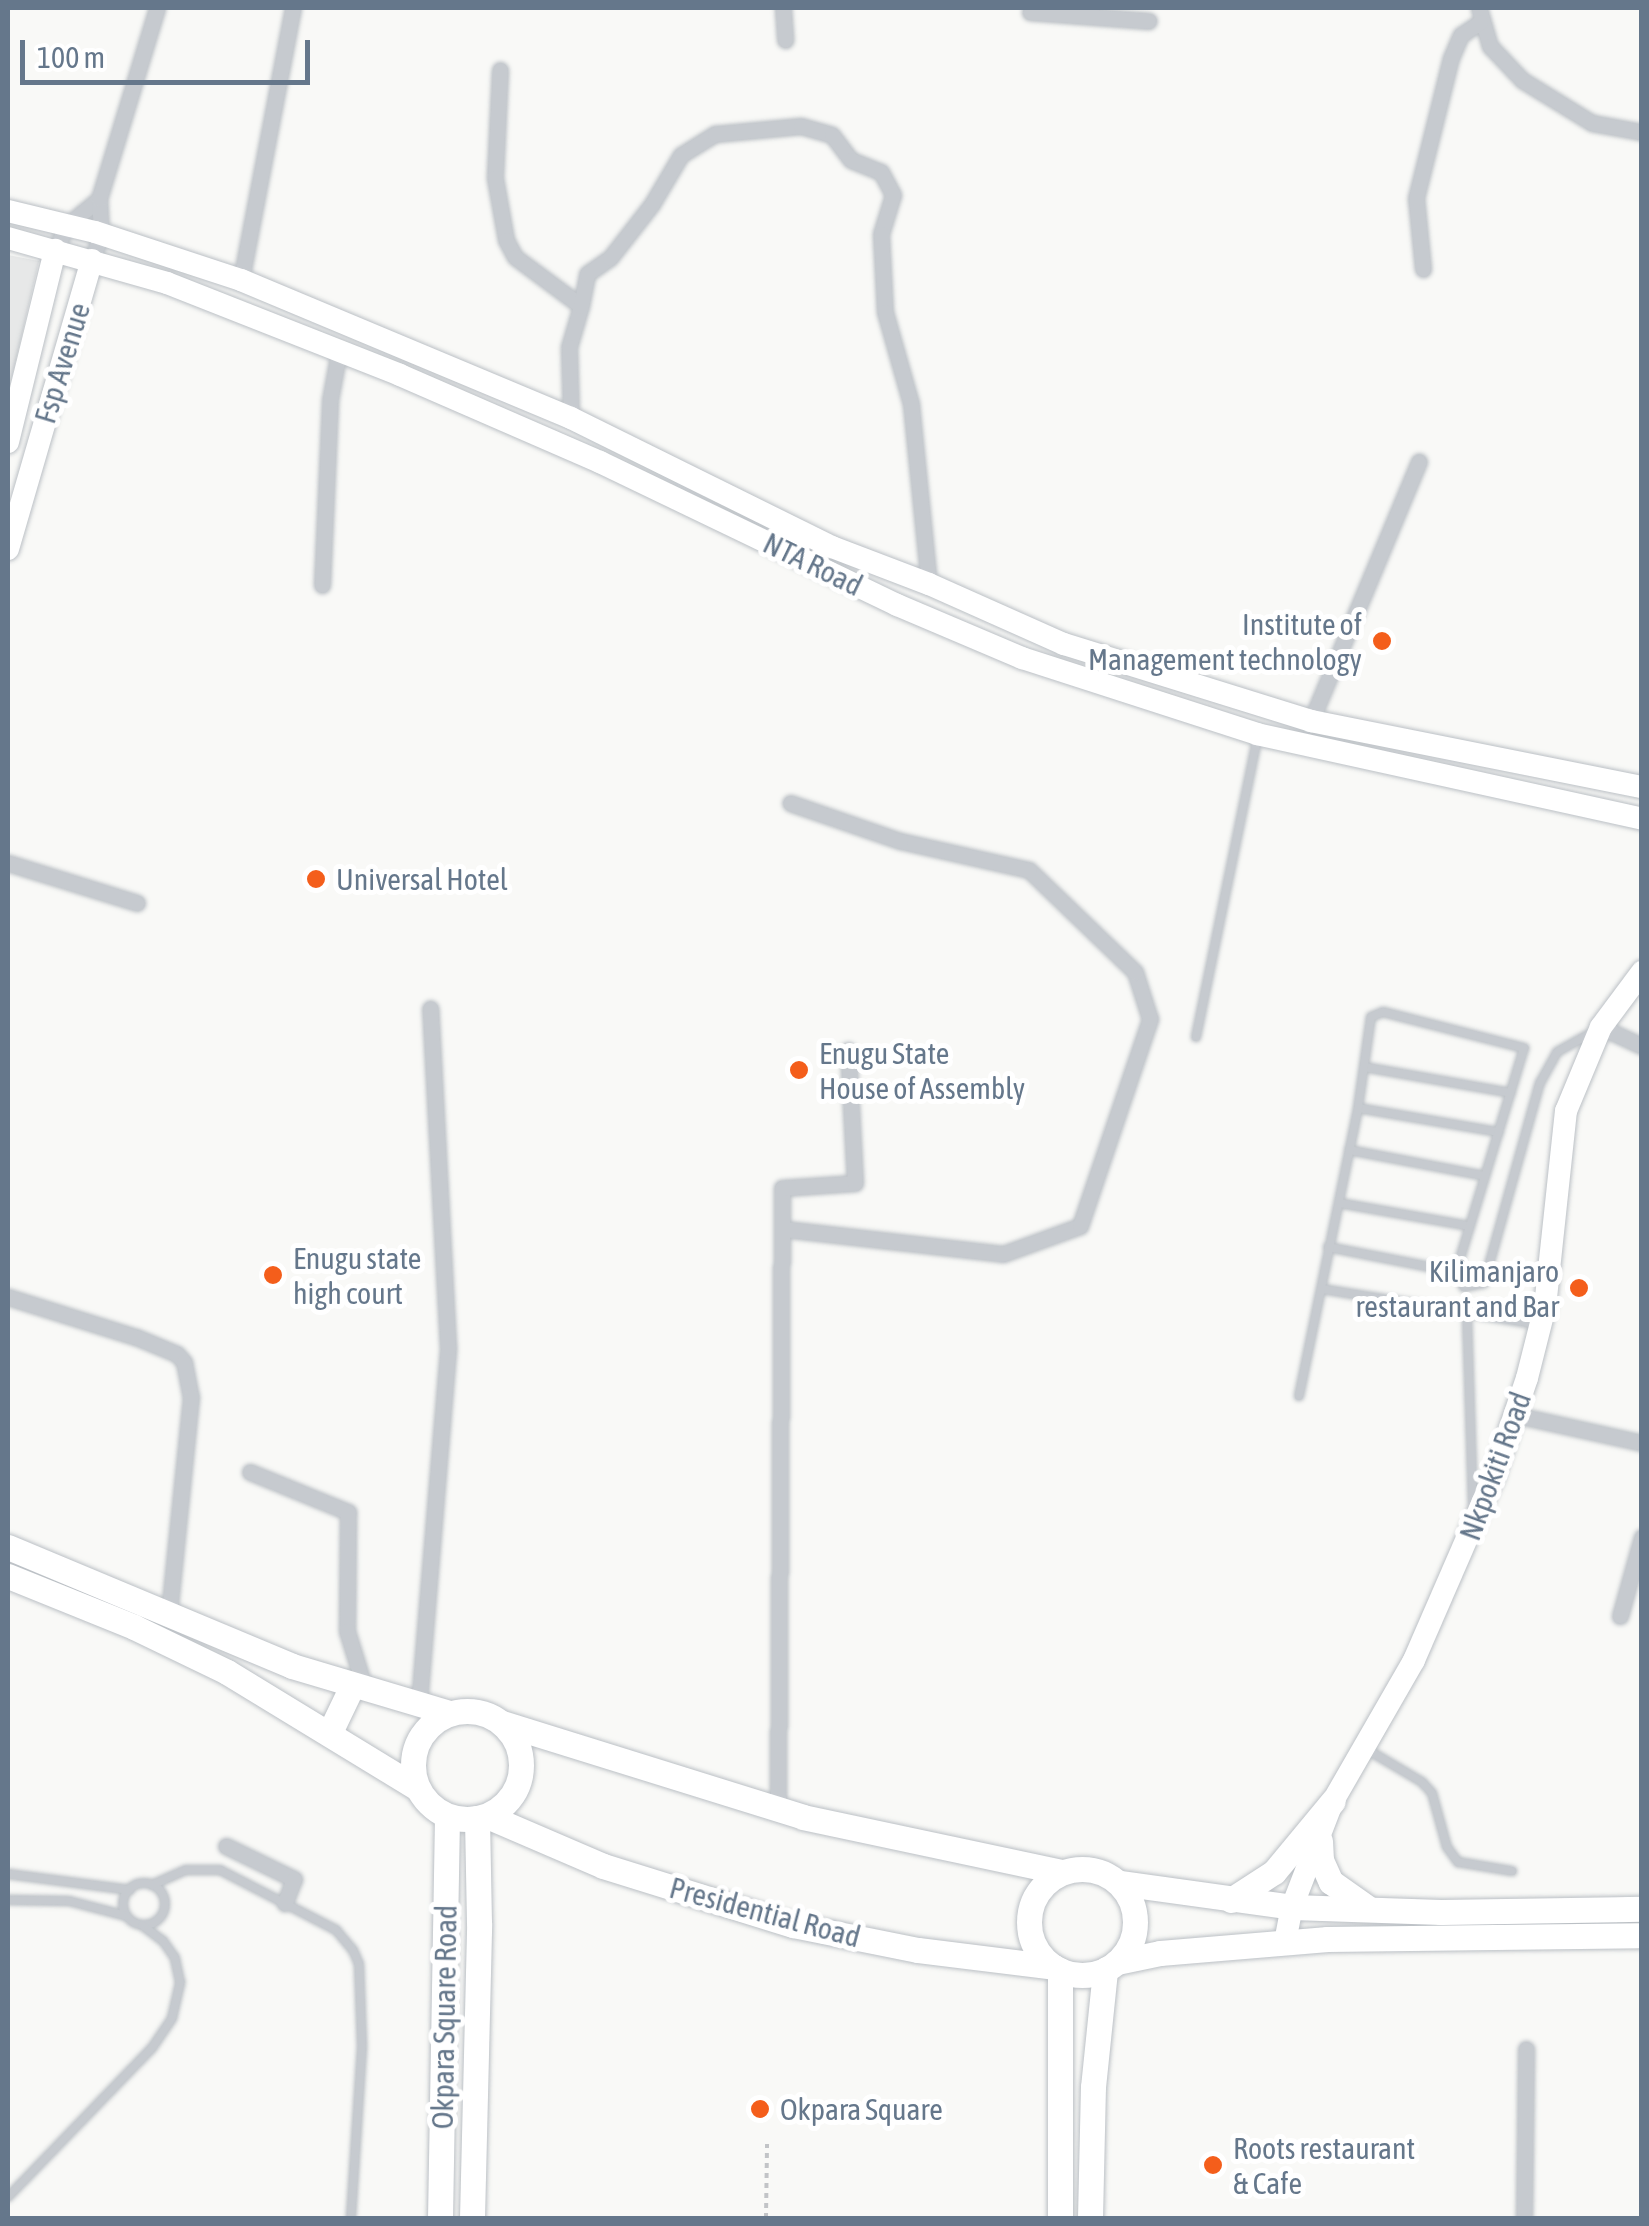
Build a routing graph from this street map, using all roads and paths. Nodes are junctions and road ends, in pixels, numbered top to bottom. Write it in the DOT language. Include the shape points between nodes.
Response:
graph roads {
  1 [pos="157,8"];
  2 [pos="292,8"];
  3 [pos="783,8"];
  4 [pos="1094,11"];
  5 [pos="1030,12"];
  6 [pos="1480,15"];
  7 [pos="1149,21"];
  8 [pos="784,40"];
  9 [pos="500,70"];
  10 [pos="1642,132"];
  11 [pos="100,199"];
  12 [pos="8,211"];
  13 [pos="67,226"];
  14 [pos="101,234"];
  15 [pos="8,238"];
  16 [pos="56,250"];
  17 [pos="92,260"];
  18 [pos="1422,269"];
  19 [pos="241,280"];
  20 [pos="581,306"];
  21 [pos="339,351"];
  22 [pos="572,418"];
  23 [pos="8,442"];
  24 [pos="1419,462"];
  25 [pos="8,549"];
  26 [pos="929,584"];
  27 [pos="322,585"];
  28 [pos="1311,721"];
  29 [pos="1258,734"];
  30 [pos="1642,788"];
  31 [pos="790,803"];
  32 [pos="1642,819"];
  33 [pos="8,863"];
  34 [pos="136,903"];
  35 [pos="1642,972"];
  36 [pos="430,1008"];
  37 [pos="1601,1027"];
  38 [pos="1196,1037"];
  39 [pos="1642,1046"];
  40 [pos="848,1050"];
  41 [pos="1364,1067"];
  42 [pos="1511,1093"];
  43 [pos="1358,1108"];
  44 [pos="1499,1132"];
  45 [pos="1349,1150"];
  46 [pos="1486,1176"];
  47 [pos="1339,1203"];
  48 [pos="1470,1226"];
  49 [pos="784,1229"];
  50 [pos="1328,1246"];
  51 [pos="1456,1272"];
  52 [pos="1322,1289"];
  53 [pos="8,1297"];
  54 [pos="1467,1315"];
  55 [pos="1540,1325"];
  56 [pos="1299,1396"];
  57 [pos="1516,1414"];
  58 [pos="1642,1443"];
  59 [pos="250,1472"];
  60 [pos="1474,1526"];
  61 [pos="1642,1536"];
  62 [pos="8,1548"];
  63 [pos="8,1576"];
  64 [pos="169,1614"];
  65 [pos="1620,1616"];
  66 [pos="358,1687"];
  67 [pos="420,1704"];
  68 [pos="450,1713"];
  69 [pos="502,1724"];
  70 [pos="330,1732"];
  71 [pos="1364,1748"];
  72 [pos="417,1788"];
  73 [pos="1333,1801"];
  74 [pos="778,1810"];
  75 [pos="447,1816"];
  76 [pos="482,1817"];
  77 [pos="1320,1841"];
  78 [pos="226,1846"];
  79 [pos="1512,1871"];
  80 [pos="1062,1872"];
  81 [pos="8,1874"];
  82 [pos="1120,1884"];
  83 [pos="152,1885"];
  84 [pos="130,1890"];
  85 [pos="8,1900"];
  86 [pos="1231,1900"];
  87 [pos="285,1903"];
  88 [pos="1292,1907"];
  89 [pos="1368,1908"];
  90 [pos="1642,1908"];
  91 [pos="128,1916"];
  92 [pos="142,1925"];
  93 [pos="1642,1935"];
  94 [pos="1286,1942"];
  95 [pos="1111,1966"];
  96 [pos="1057,1969"];
  97 [pos="1526,2049"];
  98 [pos="767,2144"];
  99 [pos="8,2197"];
  100 [pos="351,2218"];
  101 [pos="440,2218"];
  102 [pos="472,2218"];
  103 [pos="766,2218"];
  104 [pos="1060,2218"];
  105 [pos="1090,2218"];
  106 [pos="1524,2218"];
  1 -- 11 [label="street"];
  2 -- 19 [label="street"];
  3 -- 8 [label="street"];
  4 -- 5 [label="street"];
  4 -- 7 [label="street"];
  6 -- 10 [label="street" via="1490,46 1522,80 1592,123"];
  6 -- 18 [label="street" via="1451,58 1416,198"];
  9 -- 20 [label="street" via="495,178 506,240 515,257"];
  11 -- 13 [label="street"];
  11 -- 14 [label="street"];
  12 -- 13 [label="main road, NTA Road"];
  13 -- 14 [label="main road, NTA Road"];
  13 -- 16 [label="street, Fsp Avenue"];
  14 -- 17 [label="street, Fsp Avenue"];
  14 -- 19 [label="main road, NTA Road"];
  15 -- 16 [label="main road, NTA Road"];
  16 -- 17 [label="main road, NTA Road"];
  16 -- 23 [label="main road, Fsp Avenue"];
  17 -- 21 [label="main road, NTA Road"];
  17 -- 25 [label="main road, Fsp Avenue"];
  19 -- 22 [label="main road, NTA Road"];
  20 -- 22 [label="street" via="569,347"];
  20 -- 26 [label="street" via="587,274 610,258 682,154 714,134 801,126 832,135 851,160 880,172 893,196 881,234 885,312 911,404"];
  21 -- 27 [label="street" via="330,400"];
  21 -- 29 [label="main road, NTA Road" via="600,462 896,606 1022,658"];
  22 -- 26 [label="main road, NTA Road" via="832,547"];
  24 -- 28 [label="street"];
  26 -- 28 [label="main road, NTA Road" via="1064,644"];
  28 -- 30 [label="main road, NTA Road"];
  29 -- 32 [label="main road, NTA Road"];
  29 -- 38 [label="lane"];
  31 -- 49 [label="street" via="900,842 1029,870 1135,972 1150,1020 1080,1226 1003,1254"];
  33 -- 34 [label="street"];
  35 -- 37 [label="main road, Nkpokiti Road"];
  36 -- 67 [label="street" via="448,1347"];
  37 -- 39 [label="street"];
  37 -- 51 [label="lane" via="1557,1052 1540,1083 1484,1283 1464,1288"];
  37 -- 55 [label="main road, Nkpokiti Road" via="1566,1111"];
  40 -- 49 [label="street" via="855,1183 782,1188"];
  41 -- 42 [label="lane"];
  41 -- 42 [label="lane" via="1372,1017 1383,1012 1521,1045"];
  41 -- 43 [label="lane"];
  42 -- 44 [label="lane"];
  43 -- 44 [label="lane"];
  43 -- 45 [label="lane"];
  44 -- 46 [label="lane"];
  45 -- 46 [label="lane"];
  45 -- 47 [label="lane"];
  46 -- 48 [label="lane"];
  47 -- 48 [label="lane"];
  47 -- 50 [label="lane"];
  48 -- 51 [label="lane"];
  49 -- 74 [label="street"];
  50 -- 51 [label="lane"];
  50 -- 52 [label="lane"];
  52 -- 54 [label="lane"];
  52 -- 56 [label="lane"];
  53 -- 64 [label="street" via="136,1337 184,1362 190,1416"];
  54 -- 55 [label="lane"];
  54 -- 60 [label="lane"];
  55 -- 57 [label="main road, Nkpokiti Road"];
  57 -- 58 [label="street"];
  57 -- 60 [label="main road, Nkpokiti Road"];
  59 -- 66 [label="street" via="348,1512 348,1631"];
  60 -- 71 [label="main road, Nkpokiti Road" via="1414,1660"];
  61 -- 65 [label="street"];
  62 -- 64 [label="main road"];
  63 -- 70 [label="main road" via="163,1640"];
  64 -- 66 [label="main road"];
  66 -- 67 [label="main road"];
  66 -- 70 [label="main road"];
  67 -- 68 [label="main road"];
  68 -- 69 [label="main road" via="472,1711"];
  68 -- 72 [label="main road" via="417,1743"];
  69 -- 74 [label="main road"];
  69 -- 76 [label="main road" via="521,1755 521,1774 515,1791"];
  70 -- 72 [label="main road"];
  71 -- 73 [label="main road, Nkpokiti Road"];
  71 -- 79 [label="lane" via="1432,1793 1447,1847 1458,1862"];
  72 -- 75 [label="main road"];
  73 -- 77 [label="main road, Nkpokiti Road"];
  73 -- 86 [label="main road" via="1274,1872"];
  74 -- 80 [label="main road"];
  75 -- 76 [label="main road"];
  75 -- 101 [label="main road, Okpara Square Road"];
  76 -- 96 [label="main road, Presidential Road" via="603,1866 794,1925"];
  76 -- 102 [label="main road"];
  77 -- 88 [label="main road, Nkpokiti Road"];
  77 -- 89 [label="main road" via="1331,1882"];
  78 -- 87 [label="street" via="294,1878"];
  80 -- 82 [label="main road" via="1093,1869"];
  80 -- 96 [label="main road" via="1039,1890 1029,1918 1034,1946"];
  81 -- 84 [label="lane"];
  82 -- 86 [label="main road"];
  82 -- 95 [label="main road" via="1136,1914 1135,1932"];
  83 -- 84 [label="lane"];
  83 -- 87 [label="lane" via="186,1870 220,1870"];
  83 -- 92 [label="lane" via="163,1896 164,1911"];
  84 -- 91 [label="lane" via="124,1901"];
  85 -- 91 [label="lane" via="69,1900"];
  86 -- 88 [label="main road"];
  87 -- 100 [label="lane" via="336,1930 359,1964 362,2047"];
  88 -- 89 [label="main road"];
  88 -- 94 [label="main road, Nkpokiti Road"];
  89 -- 90 [label="main road"];
  91 -- 92 [label="lane"];
  92 -- 99 [label="lane" via="175,1958 180,1982 172,2018 152,2048"];
  93 -- 94 [label="main road"];
  94 -- 95 [label="main road" via="1160,1953"];
  95 -- 96 [label="main road" via="1082,1975"];
  95 -- 105 [label="main road" via="1093,2087"];
  96 -- 104 [label="main road"];
  97 -- 106 [label="street"];
  98 -- 103 [label="path"];
}
